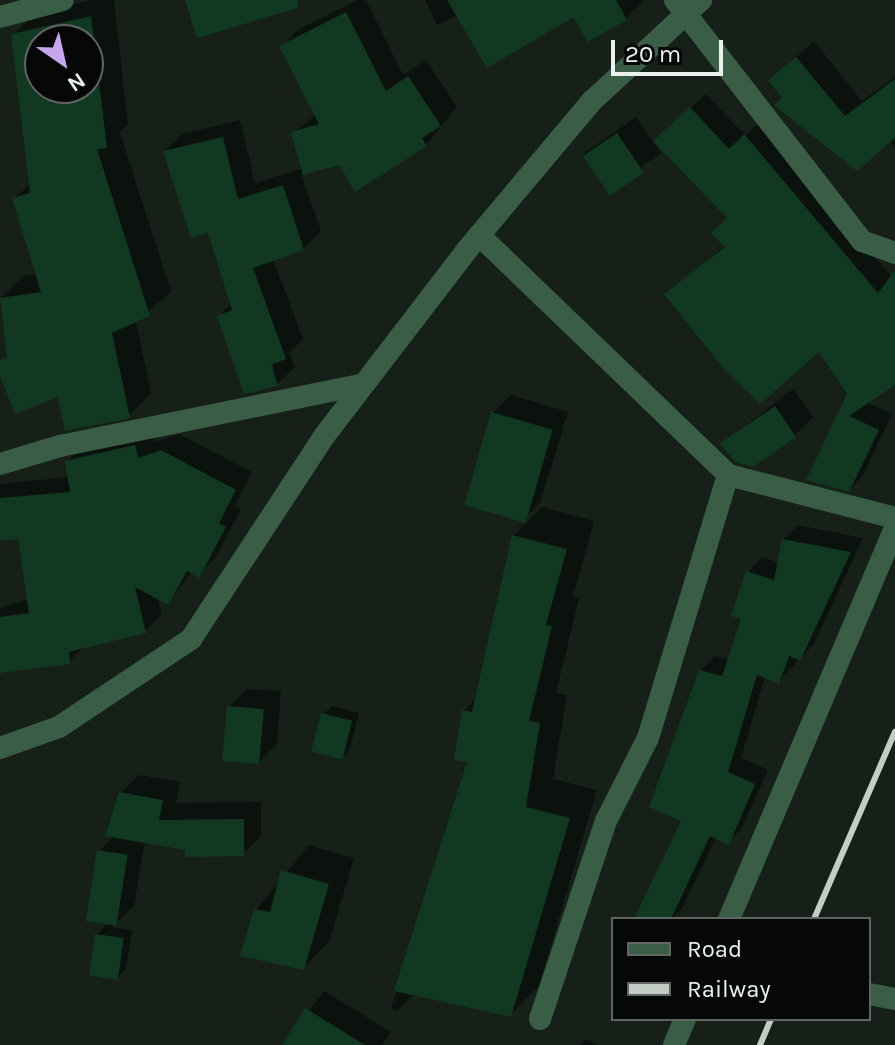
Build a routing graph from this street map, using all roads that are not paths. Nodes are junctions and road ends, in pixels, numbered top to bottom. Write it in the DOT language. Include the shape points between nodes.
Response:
graph roads {
  1 [pos="63,0"];
  2 [pos="687,5"];
  3 [pos="0,17"];
  4 [pos="479,235"];
  5 [pos="895,253"];
  6 [pos="364,384"];
  7 [pos="0,464"];
  8 [pos="728,475"];
  9 [pos="895,518"];
  10 [pos="895,528"];
  11 [pos="0,748"];
  12 [pos="730,917"];
  13 [pos="871,994"];
  14 [pos="895,999"];
  15 [pos="540,1019"];
  16 [pos="684,1021"];
  17 [pos="674,1045"];
  1 -- 3 [label="street"];
  2 -- 4 [label="street" via="592,101"];
  2 -- 5 [label="street" via="862,241"];
  4 -- 6 [label="street"];
  4 -- 8 [label="street"];
  6 -- 7 [label="street" via="60,446"];
  6 -- 11 [label="street" via="191,639 59,727"];
  8 -- 9 [label="street"];
  8 -- 15 [label="street" via="648,738 606,821"];
  10 -- 12 [label="street"];
  13 -- 14 [label="street"];
  16 -- 17 [label="street"];
}
